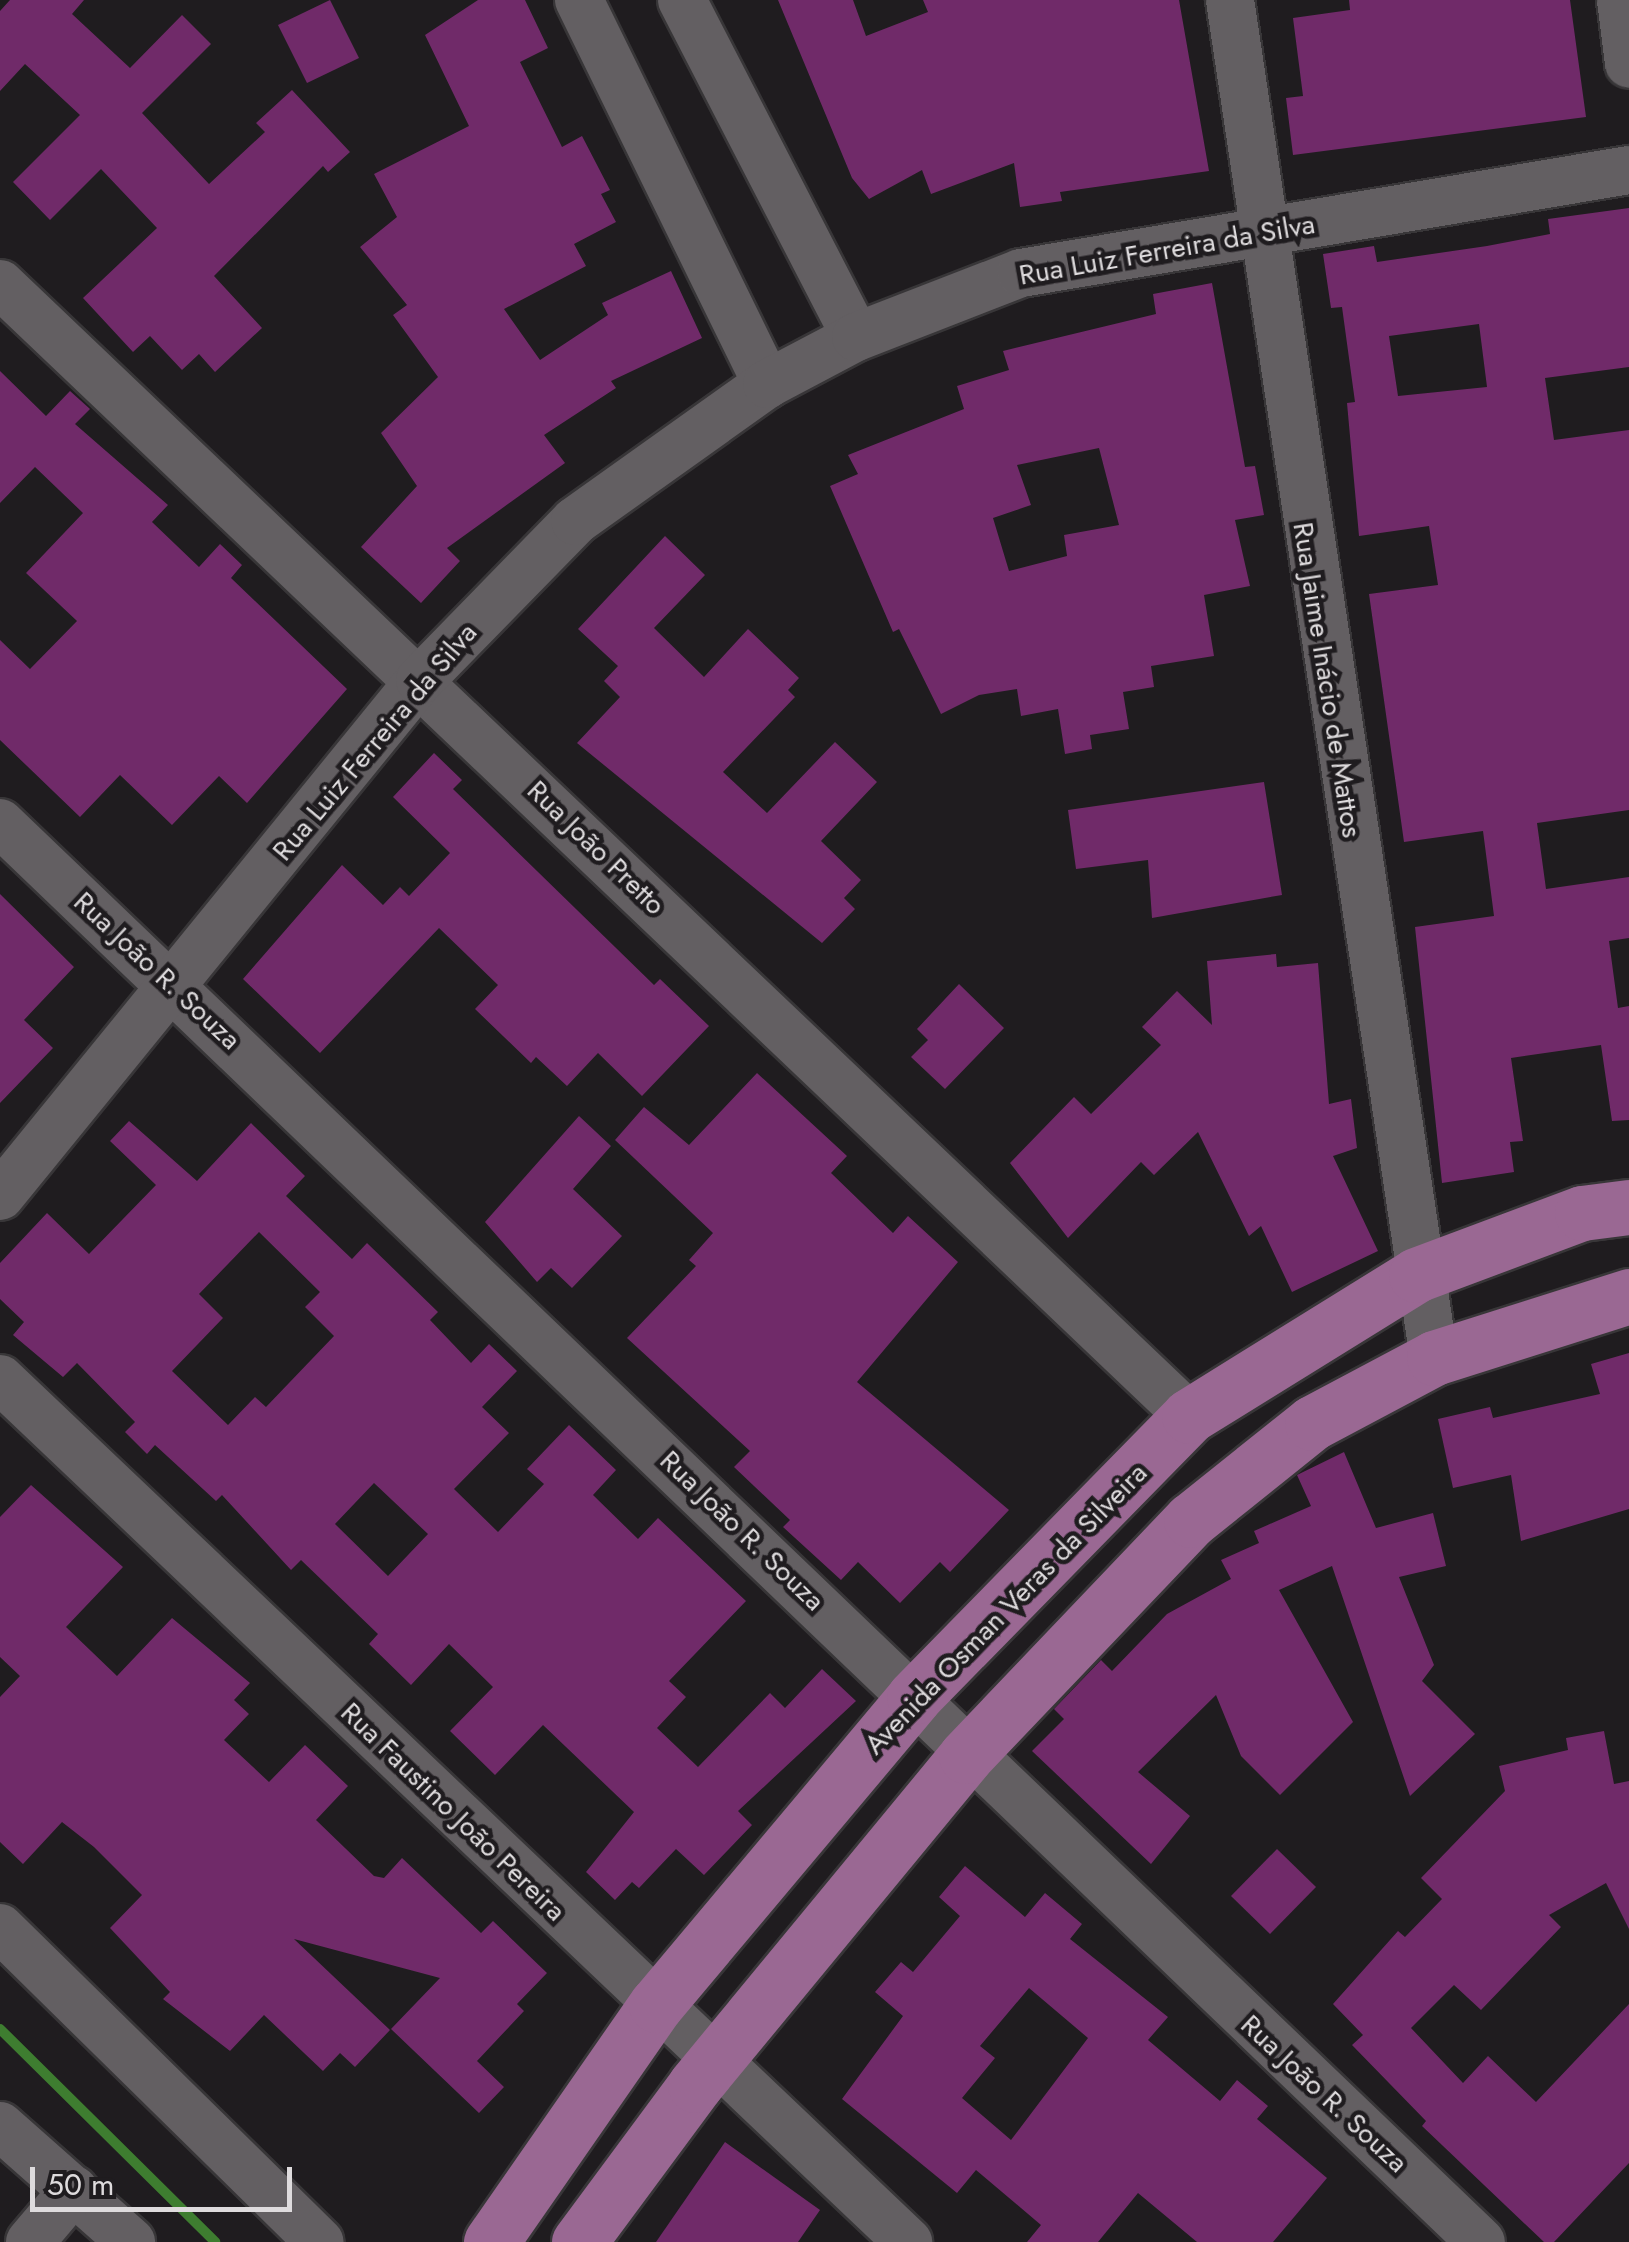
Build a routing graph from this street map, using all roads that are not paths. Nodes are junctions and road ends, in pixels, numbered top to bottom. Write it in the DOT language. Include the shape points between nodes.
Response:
graph roads {
  1 [pos="579,0"];
  2 [pos="682,0"];
  3 [pos="1230,0"];
  4 [pos="1621,0"];
  5 [pos="1629,62"];
  6 [pos="1629,170"];
  7 [pos="1260,233"];
  8 [pos="0,284"];
  9 [pos="856,338"];
  10 [pos="767,384"];
  11 [pos="420,680"];
  12 [pos="0,823"];
  13 [pos="173,986"];
  14 [pos="0,1196"];
  15 [pos="1629,1207"];
  16 [pos="1416,1274"];
  17 [pos="1629,1296"];
  18 [pos="1434,1358"];
  19 [pos="0,1379"];
  20 [pos="1189,1416"];
  21 [pos="914,1697"];
  22 [pos="966,1756"];
  23 [pos="0,1928"];
  24 [pos="656,2005"];
  25 [pos="714,2062"];
  26 [pos="0,2126"];
  27 [pos="74,2190"];
  28 [pos="30,2242"];
  29 [pos="132,2242"];
  30 [pos="320,2242"];
  31 [pos="491,2242"];
  32 [pos="579,2242"];
  33 [pos="908,2242"];
  34 [pos="1481,2242"];
  1 -- 10 [label="street"];
  2 -- 9 [label="street"];
  3 -- 7 [label="street, Rua Jaime Inácio de Mattos"];
  4 -- 5 [label="street"];
  6 -- 7 [label="street, Rua Luiz Ferreira da Silva"];
  7 -- 9 [label="street, Rua Luiz Ferreira da Silva" via="1021,273"];
  7 -- 16 [label="street, Rua Jaime Inácio de Mattos"];
  8 -- 11 [label="street, Rua João Pretto"];
  9 -- 10 [label="street, Rua Luiz Ferreira da Silva"];
  10 -- 11 [label="street, Rua Luiz Ferreira da Silva" via="575,521"];
  11 -- 13 [label="street, Rua Luiz Ferreira da Silva"];
  11 -- 20 [label="street, Rua João Pretto"];
  12 -- 13 [label="street, Rua João R. Souza"];
  13 -- 14 [label="street, Rua Luiz Ferreira da Silva"];
  13 -- 21 [label="street, Rua João R. Souza"];
  15 -- 16 [label="main road, Avenida Osman Veras da Silveira" via="1582,1212"];
  16 -- 18 [label="street, Rua Jaime Inácio de Mattos"];
  16 -- 20 [label="main road, Avenida Osman Veras da Silveira"];
  17 -- 18 [label="main road"];
  18 -- 22 [label="main road" via="1312,1422 1191,1520"];
  19 -- 24 [label="street, Rua Faustino João Pereira"];
  20 -- 21 [label="main road, Avenida Osman Veras da Silveira"];
  21 -- 22 [label="street, Rua João R. Souza"];
  21 -- 24 [label="main road, Avenida Osman Veras da Silveira"];
  22 -- 25 [label="main road"];
  22 -- 34 [label="street, Rua João R. Souza"];
  23 -- 30 [label="street"];
  24 -- 25 [label="street, Rua Faustino João Pereira"];
  24 -- 31 [label="main road, Avenida Osman Veras da Silveira"];
  25 -- 32 [label="main road"];
  25 -- 33 [label="street, Rua Faustino João Pereira"];
  26 -- 27 [label="street"];
  27 -- 28 [label="street"];
  27 -- 29 [label="street"];
}
